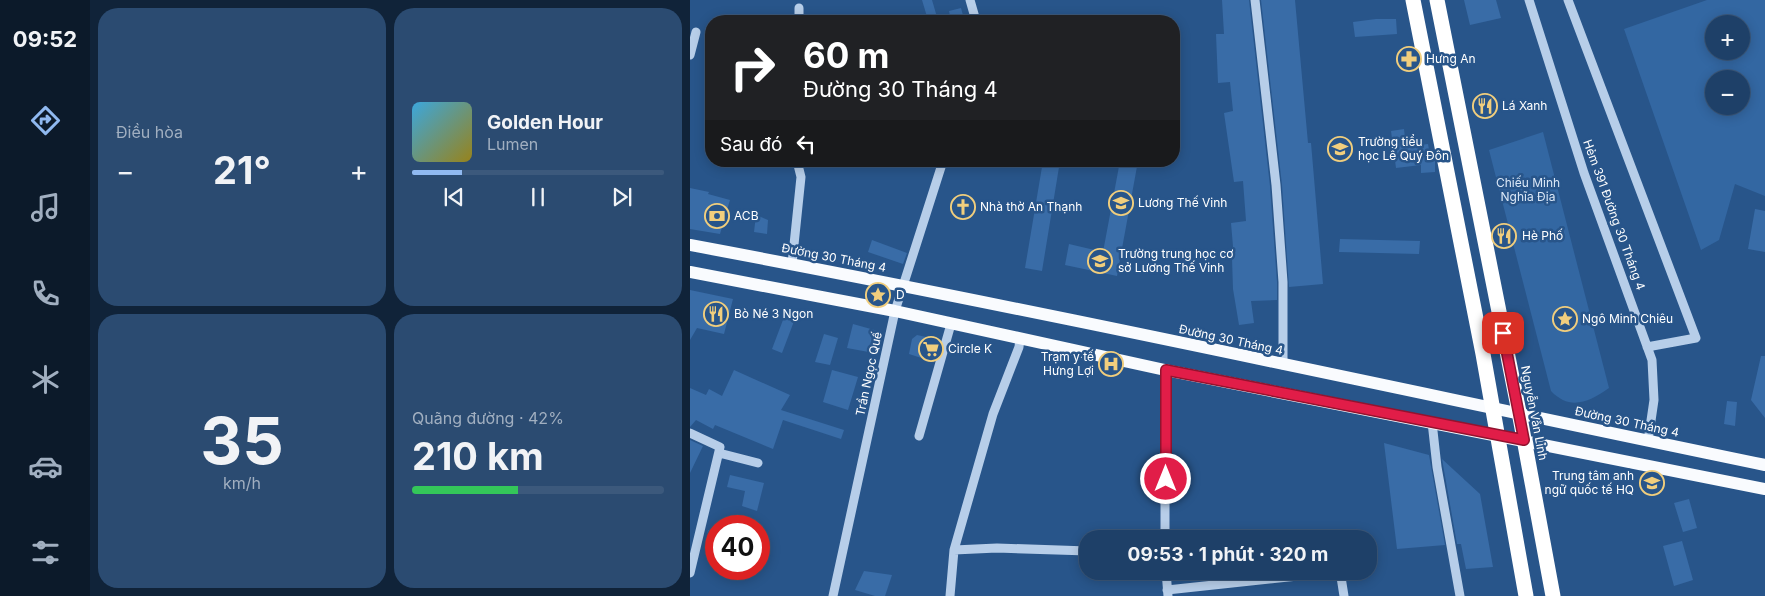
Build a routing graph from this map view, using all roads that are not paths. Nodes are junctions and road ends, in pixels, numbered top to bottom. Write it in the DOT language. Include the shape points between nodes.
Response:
graph roads {
  1 [pos="970,0"];
  2 [pos="1255,0"];
  3 [pos="1413,0"];
  4 [pos="1437,0"];
  5 [pos="1529,0"];
  6 [pos="1568,0"];
  7 [pos="799,8"];
  8 [pos="799,15"];
  9 [pos="974,15"];
  10 [pos="696,32"];
  11 [pos="690,55"];
  12 [pos="798,167"];
  13 [pos="941,167"];
  14 [pos="690,246"];
  15 [pos="792,264"];
  16 [pos="690,272"];
  17 [pos="903,286"];
  18 [pos="895,312"];
  19 [pos="952,324"];
  20 [pos="1020,338"];
  21 [pos="1647,347"];
  22 [pos="1283,365"];
  23 [pos="1166,370"];
  24 [pos="1492,406"];
  25 [pos="1519,412"];
  26 [pos="1432,422"];
  27 [pos="690,433"];
  28 [pos="1496,434"];
  29 [pos="919,436"];
  30 [pos="1524,440"];
  31 [pos="1648,441"];
  32 [pos="720,453"];
  33 [pos="758,463"];
  34 [pos="1765,465"];
  35 [pos="1765,489"];
  36 [pos="1165,530"];
  37 [pos="694,538"];
  38 [pos="954,550"];
  39 [pos="1079,551"];
  40 [pos="690,573"];
  41 [pos="1167,580"];
  42 [pos="1168,593"];
  43 [pos="833,596"];
  44 [pos="950,596"];
  45 [pos="1344,596"];
  46 [pos="1460,596"];
  47 [pos="1526,596"];
  48 [pos="1553,596"];
  1 -- 9 [label="street"];
  2 -- 22 [label="street" via="1283,282"];
  3 -- 24 [label="highway"];
  4 -- 25 [label="highway, Nguyễn Văn Linh"];
  5 -- 21 [label="street, Hẻm 391 Đường 30 Tháng 4" via="1584,172"];
  6 -- 21 [label="street" via="1696,338"];
  7 -- 8 [label="street"];
  10 -- 11 [label="street"];
  12 -- 15 [label="street" via="801,177"];
  13 -- 17 [label="street, Trần Ngọc Quế"];
  14 -- 15 [label="main road, Đường 30 Tháng 4"];
  15 -- 17 [label="main road, Đường 30 Tháng 4"];
  16 -- 18 [label="main road"];
  17 -- 18 [label="street, Trần Ngọc Quế"];
  17 -- 22 [label="main road, Đường 30 Tháng 4"];
  18 -- 19 [label="main road"];
  18 -- 43 [label="street, Trần Ngọc Quế"];
  19 -- 20 [label="main road"];
  19 -- 29 [label="street"];
  20 -- 23 [label="main road"];
  20 -- 38 [label="street" via="993,414"];
  21 -- 31 [label="street, Hẻm 391 Đường 30 Tháng 4" via="1652,360 1654,400"];
  22 -- 24 [label="main road, Đường 30 Tháng 4"];
  23 -- 26 [label="main road"];
  23 -- 36 [label="street"];
  24 -- 25 [label="main road, Đường 30 Tháng 4"];
  24 -- 28 [label="highway"];
  25 -- 30 [label="highway, Nguyễn Văn Linh"];
  25 -- 31 [label="main road, Đường 30 Tháng 4"];
  26 -- 28 [label="main road"];
  26 -- 46 [label="street"];
  27 -- 32 [label="street" via="720,447"];
  28 -- 30 [label="main road"];
  28 -- 47 [label="highway"];
  30 -- 35 [label="main road"];
  30 -- 48 [label="highway, Nguyễn Văn Linh"];
  31 -- 34 [label="main road, Đường 30 Tháng 4"];
  32 -- 33 [label="street"];
  32 -- 37 [label="street"];
  37 -- 40 [label="street"];
  38 -- 39 [label="street"];
  38 -- 44 [label="street"];
  41 -- 42 [label="street"];
  42 -- 45 [label="street" via="1335,572 1341,577"];
}
